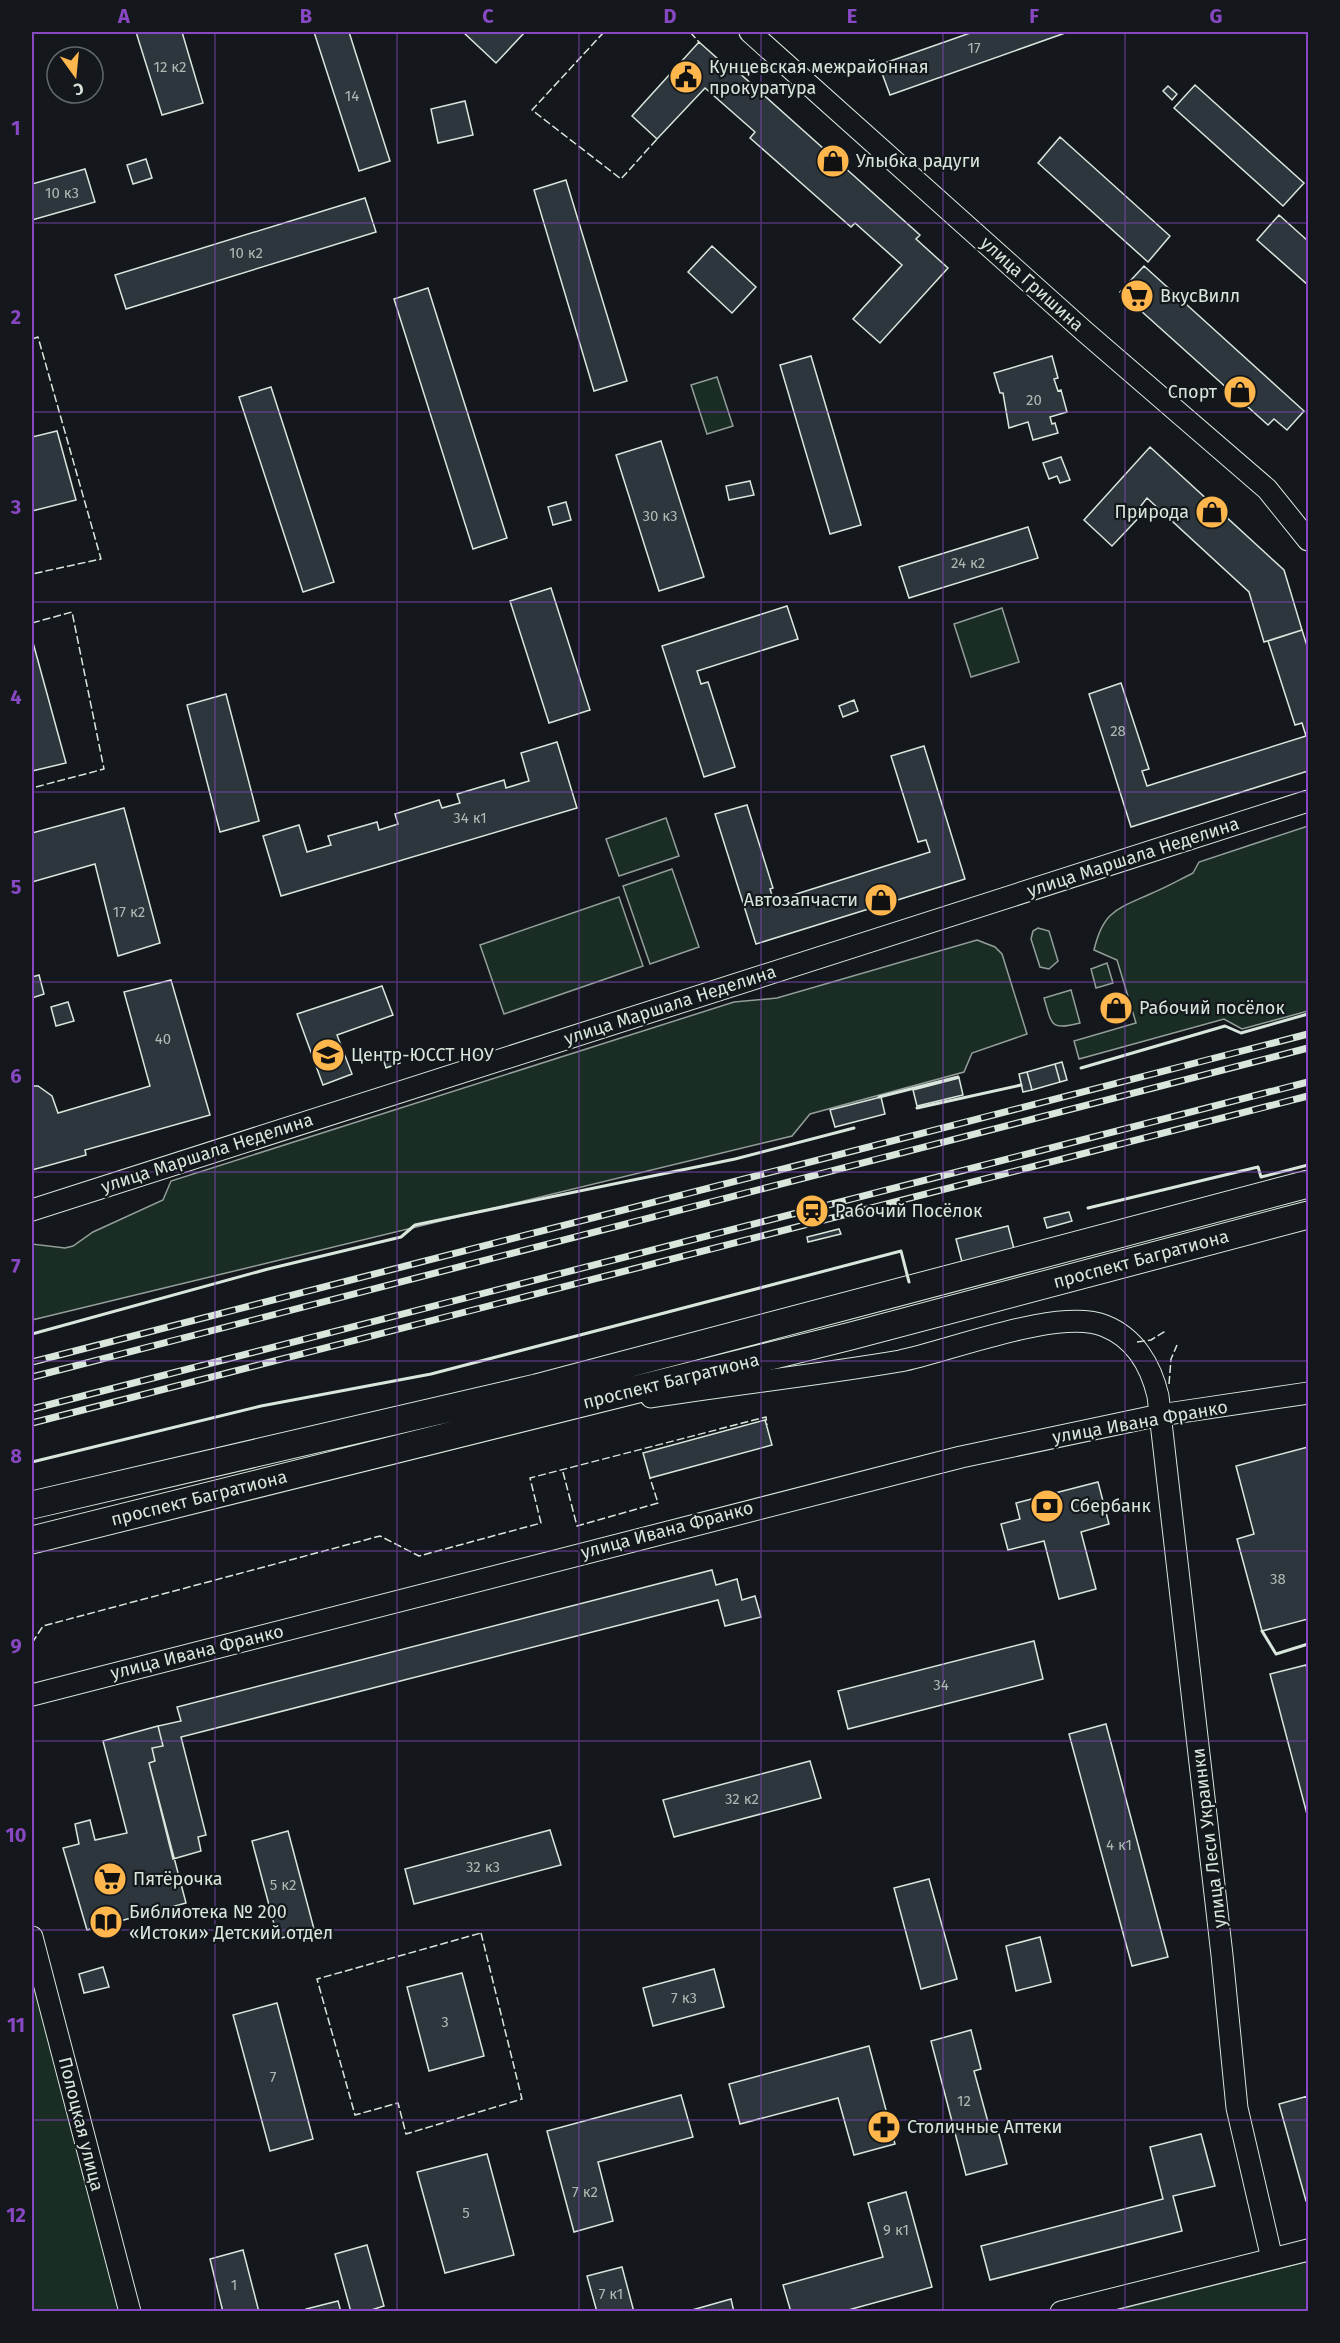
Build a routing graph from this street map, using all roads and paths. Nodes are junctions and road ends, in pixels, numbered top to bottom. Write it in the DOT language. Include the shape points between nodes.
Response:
graph roads {
  1 [pos="750,32"];
  2 [pos="1308,540"];
  3 [pos="1308,801"];
  4 [pos="1308,1184"];
  5 [pos="32,1210"];
  6 [pos="1308,1215"];
  7 [pos="1308,1394"];
  8 [pos="541,1414"];
  9 [pos="1160,1415"];
  10 [pos="32,1505"];
  11 [pos="32,1540"];
  12 [pos="32,1695"];
  13 [pos="32,1937"];
  14 [pos="1308,2250"];
  15 [pos="1272,2259"];
  16 [pos="130,2312"];
  17 [pos="1061,2312"];
  1 -- 2 [label="street, улица Гришина" via="1267,489"];
  3 -- 5 [label="street, улица Маршала Неделина"];
  4 -- 10 [label="main road, проспект Багратиона" via="536,1388"];
  6 -- 8 [label="main road, проспект Багратиона"];
  7 -- 9 [label="street, улица Ивана Франко"];
  8 -- 9 [label="street, улица Леси Украинки" via="901,1360 1033,1327 1089,1322 1116,1332 1148,1363"];
  8 -- 11 [label="main road, проспект Багратиона"];
  9 -- 12 [label="street, улица Ивана Франко" via="961,1457 765,1505"];
  9 -- 15 [label="street, улица Леси Украинки" via="1237,2108"];
  13 -- 16 [label="street, Полоцкая улица"];
  14 -- 15 [label="street"];
  15 -- 17 [label="street"];
}
